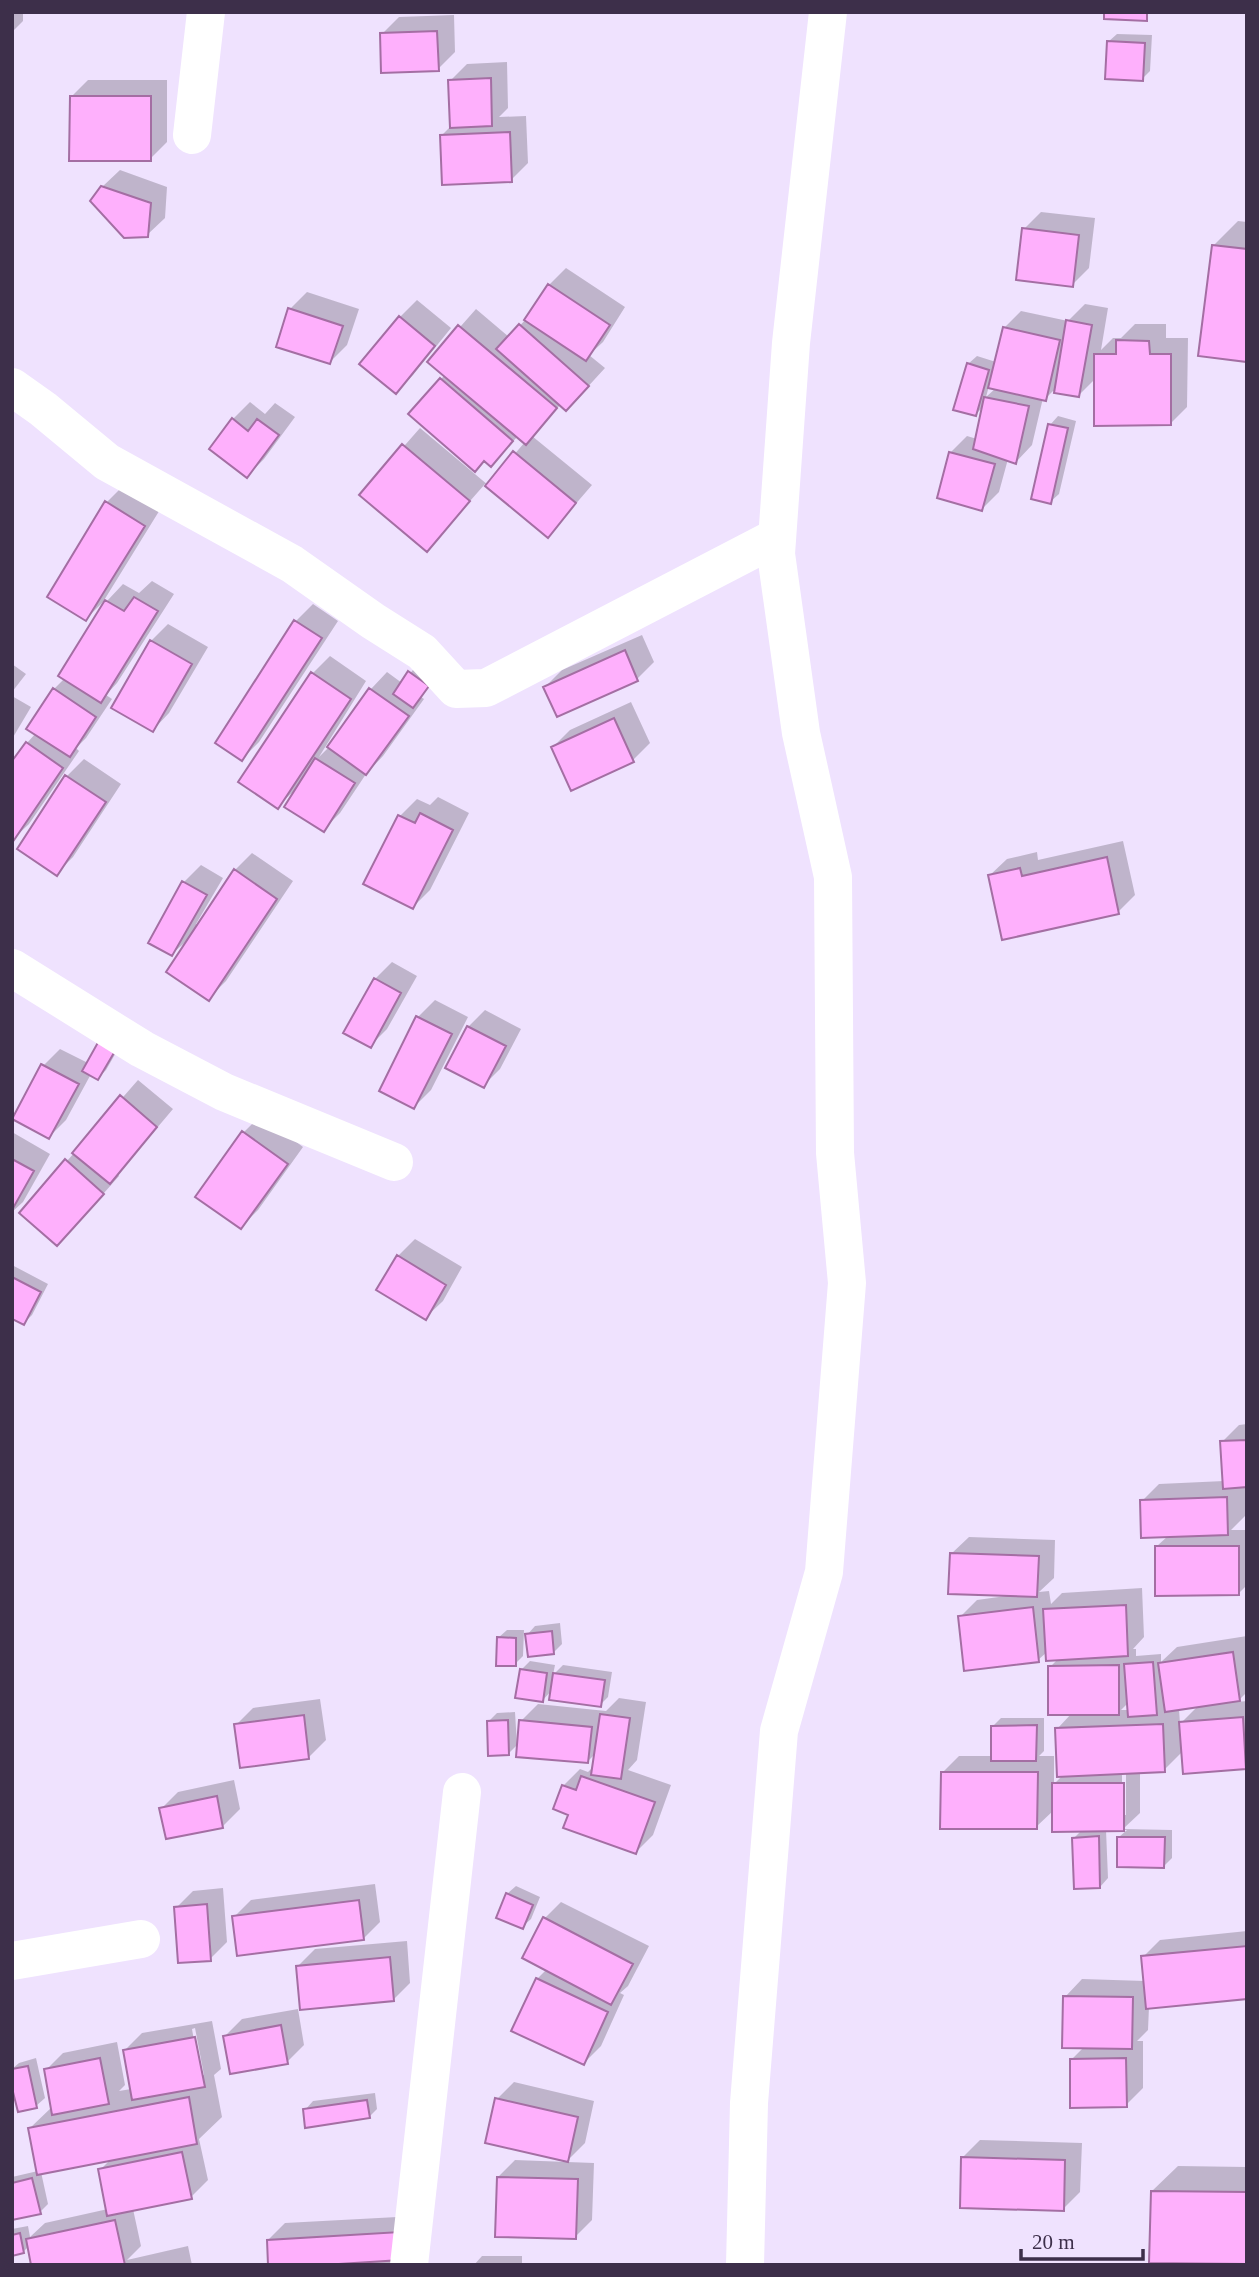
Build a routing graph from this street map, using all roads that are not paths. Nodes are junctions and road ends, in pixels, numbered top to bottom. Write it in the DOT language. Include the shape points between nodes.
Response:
graph roads {
  1 [pos="206,12"];
  2 [pos="828,12"];
  3 [pos="192,135"];
  4 [pos="12,387"];
  5 [pos="777,537"];
  6 [pos="12,968"];
  7 [pos="394,1162"];
  8 [pos="462,1792"];
  9 [pos="141,1938"];
  10 [pos="12,1961"];
  11 [pos="409,2265"];
  12 [pos="746,2265"];
  1 -- 3 [label="street"];
  2 -- 5 [label="street" via="791,343"];
  4 -- 5 [label="street" via="107,462 292,564 422,652 456,689 486,688"];
  5 -- 12 [label="street" via="801,733 833,877 835,1153 847,1283 824,1572 779,1731 749,2103"];
  6 -- 7 [label="street" via="142,1049 224,1092"];
  8 -- 11 [label="street"];
  9 -- 10 [label="street"];
}
